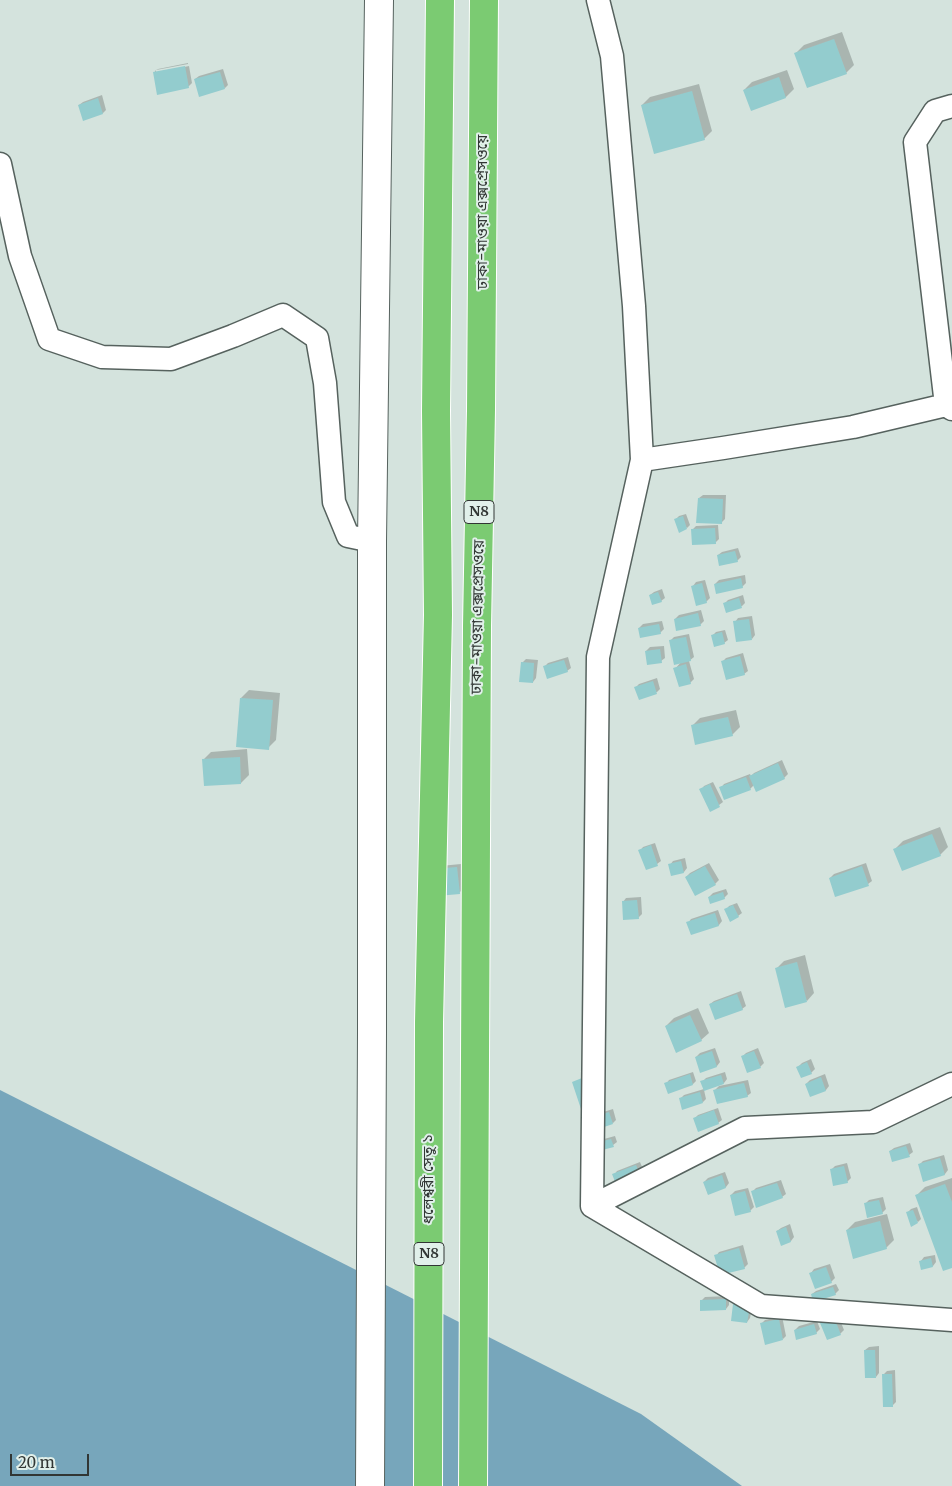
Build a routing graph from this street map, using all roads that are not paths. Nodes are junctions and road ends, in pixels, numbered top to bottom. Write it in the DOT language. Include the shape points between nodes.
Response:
graph roads {
  1 [pos="379,0"];
  2 [pos="440,0"];
  3 [pos="484,0"];
  4 [pos="598,0"];
  5 [pos="952,106"];
  6 [pos="0,164"];
  7 [pos="949,407"];
  8 [pos="642,460"];
  9 [pos="372,540"];
  10 [pos="952,1084"];
  11 [pos="592,1206"];
  12 [pos="952,1320"];
  13 [pos="370,1486"];
  14 [pos="428,1486"];
  15 [pos="473,1486"];
  1 -- 9 [label="street"];
  2 -- 14 [label="highway, ধলেশ্বরী সেতু ১ / N8" via="436,402 438,615 430,1022"];
  3 -- 15 [label="highway, ঢাকা-মাওয়া এক্সপ্রেসওয়ে / N8"];
  4 -- 8 [label="street" via="612,56 634,306"];
  5 -- 7 [label="street" via="935,111 915,142"];
  6 -- 9 [label="street" via="20,256 49,339 102,357 171,359 282,315 317,338 325,383 334,502 348,536"];
  7 -- 8 [label="street" via="853,427"];
  8 -- 11 [label="street" via="598,657"];
  9 -- 13 [label="street"];
  10 -- 11 [label="street" via="873,1122 745,1128"];
  11 -- 12 [label="street" via="761,1306"];
}
